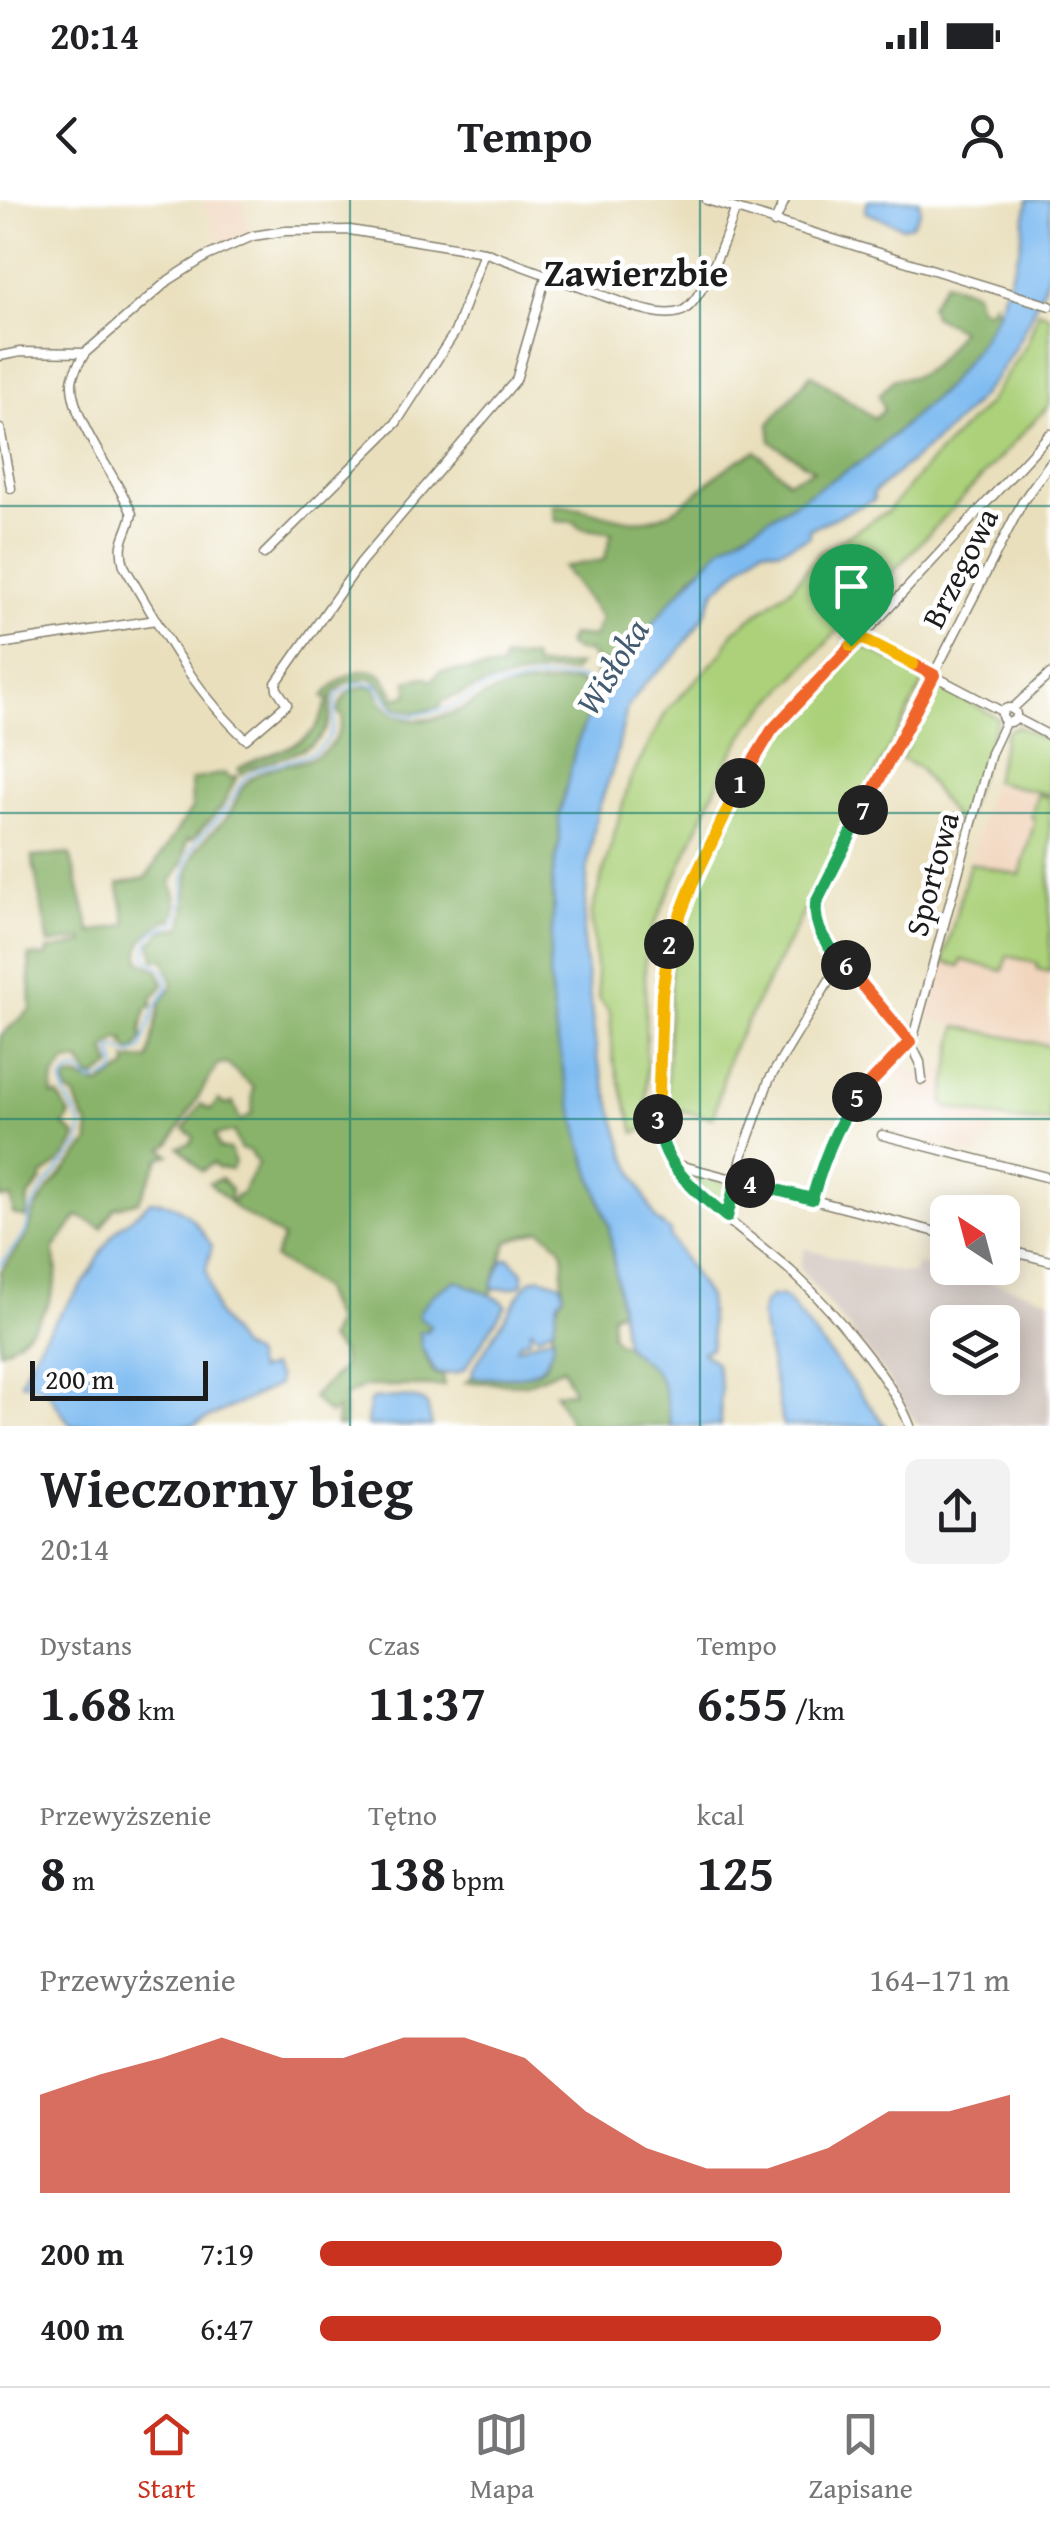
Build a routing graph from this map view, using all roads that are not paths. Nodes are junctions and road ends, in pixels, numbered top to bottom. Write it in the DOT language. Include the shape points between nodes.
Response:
graph roads {
  1 [pos="707,200"];
  2 [pos="784,200"];
  3 [pos="735,210"];
  4 [pos="774,223"];
  5 [pos="484,252"];
  6 [pos="548,274"];
  7 [pos="1050,306"];
  8 [pos="85,352"];
  9 [pos="0,356"];
  10 [pos="0,429"];
  11 [pos="1050,434"];
  12 [pos="1050,463"];
  13 [pos="10,488"];
  14 [pos="264,554"];
  15 [pos="156,620"];
  16 [pos="860,637"];
  17 [pos="0,644"];
  18 [pos="1050,674"];
  19 [pos="934,675"];
  20 [pos="1009,715"];
  21 [pos="1050,736"];
  22 [pos="841,960"];
  23 [pos="910,1042"];
  24 [pos="922,1080"];
  25 [pos="882,1135"];
  26 [pos="671,1163"];
  27 [pos="1050,1178"];
  28 [pos="736,1180"];
  29 [pos="812,1199"];
  30 [pos="727,1217"];
  31 [pos="930,1230"];
  32 [pos="1020,1254"];
  33 [pos="1050,1262"];
  34 [pos="910,1426"];
  1 -- 3 [label="street"];
  2 -- 4 [label="street"];
  3 -- 4 [label="street"];
  3 -- 6 [label="street" via="704,281 682,311 634,307"];
  4 -- 7 [label="street"];
  5 -- 6 [label="street"];
  5 -- 8 [label="street" via="336,230 253,236 170,280"];
  5 -- 14 [label="street" via="455,332 396,423"];
  6 -- 15 [label="street" via="516,380 351,576 276,683 287,704 246,738 228,723"];
  8 -- 9 [label="street"];
  8 -- 15 [label="street" via="72,385 77,406 132,514 120,550"];
  10 -- 13 [label="street"];
  11 -- 16 [label="street"];
  12 -- 19 [label="street, Brzegowa" via="1031,486"];
  15 -- 17 [label="street"];
  16 -- 19 [label="street"];
  16 -- 26 [label="street" via="758,749 670,937 658,1114"];
  18 -- 20 [label="street"];
  19 -- 20 [label="street"];
  19 -- 22 [label="street, Brzegowa" via="816,903 815,924"];
  20 -- 21 [label="street"];
  20 -- 23 [label="street, Sportowa" via="991,754"];
  22 -- 23 [label="street"];
  22 -- 28 [label="street" via="769,1080"];
  23 -- 24 [label="street"];
  23 -- 29 [label="street, Sportowa" via="842,1118"];
  25 -- 27 [label="street"];
  26 -- 28 [label="street"];
  26 -- 30 [label="street"];
  28 -- 29 [label="street"];
  28 -- 30 [label="street"];
  29 -- 31 [label="street"];
  30 -- 34 [label="street" via="812,1292 898,1400"];
  32 -- 33 [label="street"];
}
